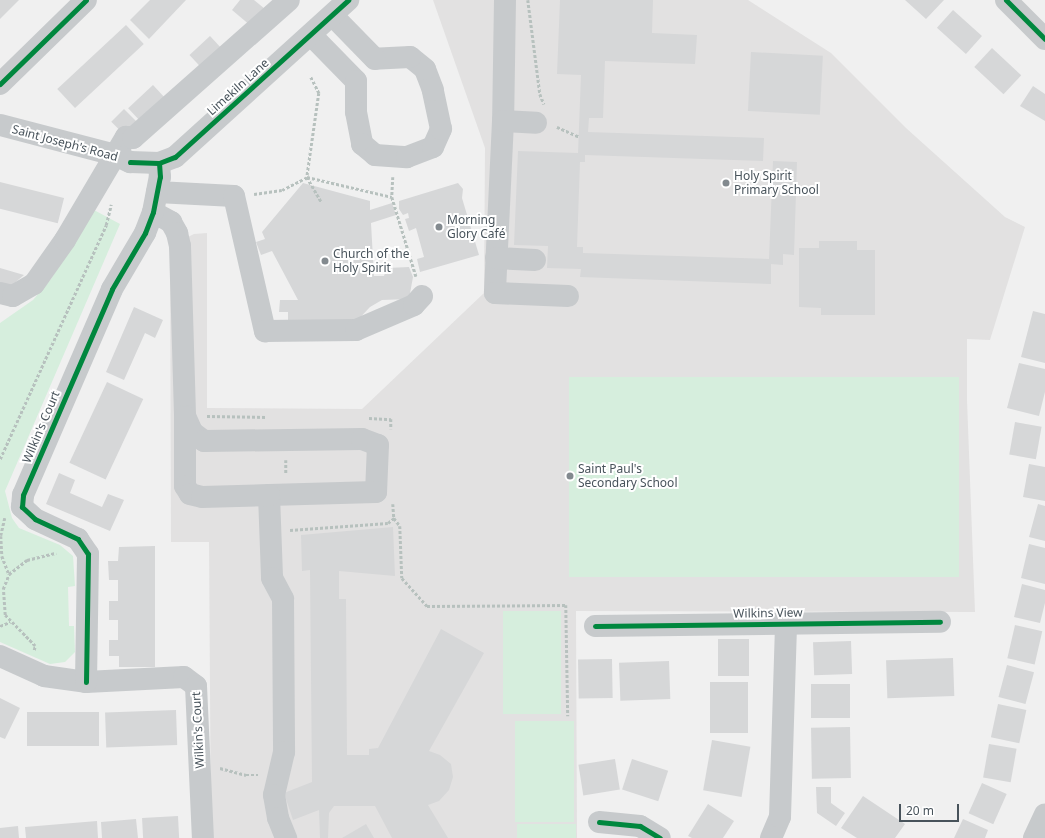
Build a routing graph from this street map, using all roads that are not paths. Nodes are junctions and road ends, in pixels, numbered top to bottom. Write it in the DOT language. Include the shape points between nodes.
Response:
graph roads {
  1 [pos="86,0"];
  2 [pos="289,0"];
  3 [pos="348,0"];
  4 [pos="505,0"];
  5 [pos="1006,0"];
  6 [pos="332,16"];
  7 [pos="311,35"];
  8 [pos="1045,38"];
  9 [pos="375,59"];
  10 [pos="356,80"];
  11 [pos="0,84"];
  12 [pos="545,118"];
  13 [pos="503,121"];
  14 [pos="0,125"];
  15 [pos="123,158"];
  16 [pos="159,162"];
  17 [pos="155,202"];
  18 [pos="496,258"];
  19 [pos="535,260"];
  20 [pos="0,293"];
  21 [pos="422,296"];
  22 [pos="568,296"];
  23 [pos="185,416"];
  24 [pos="270,495"];
  25 [pos="940,622"];
  26 [pos="786,623"];
  27 [pos="595,626"];
  28 [pos="0,656"];
  29 [pos="86,682"];
  30 [pos="1045,814"];
  31 [pos="599,822"];
  32 [pos="777,836"];
  33 [pos="203,838"];
  34 [pos="286,838"];
  35 [pos="660,838"];
  36 [pos="1034,838"];
  1 -- 11 [label="street"];
  2 -- 15 [label="street" via="133,138 126,137"];
  3 -- 6 [label="street, Limekiln Lane"];
  4 -- 13 [label="street"];
  5 -- 8 [label="street"];
  6 -- 7 [label="street, Limekiln Lane"];
  6 -- 9 [label="street"];
  7 -- 10 [label="street"];
  7 -- 16 [label="street, Limekiln Lane" via="175,157"];
  9 -- 10 [label="street"];
  9 -- 10 [label="street" via="410,56 425,69 441,129 433,147 407,157 375,155 362,144 356,112"];
  12 -- 13 [label="street"];
  13 -- 18 [label="street"];
  14 -- 15 [label="street, Saint Joseph's Road"];
  15 -- 16 [label="street, Limekiln Lane"];
  15 -- 20 [label="street" via="34,284 13,296"];
  16 -- 17 [label="street, Wilkin's Court" via="160,177"];
  17 -- 21 [label="street" via="234,196 264,331 356,330 414,305"];
  17 -- 23 [label="street" via="178,233 180,246"];
  17 -- 29 [label="street, Wilkin's Court" via="145,233 112,289 23,495 22,507 35,519 78,539 88,554"];
  18 -- 19 [label="street"];
  18 -- 22 [label="street" via="495,293"];
  23 -- 24 [label="street" via="185,486 190,494 202,497"];
  23 -- 24 [label="street" via="192,432 204,441 362,439 378,445 376,492"];
  24 -- 34 [label="street" via="272,578 283,599 284,752 274,795 278,818"];
  25 -- 26 [label="street, Wilkins View"];
  26 -- 27 [label="street, Wilkins View"];
  26 -- 32 [label="street, Wilkins View" via="780,817"];
  28 -- 29 [label="street, Wilkin's Court" via="44,676"];
  29 -- 33 [label="street, Wilkin's Court" via="184,677 196,686"];
  30 -- 36 [label="street"];
  31 -- 35 [label="street" via="640,826"];
}
